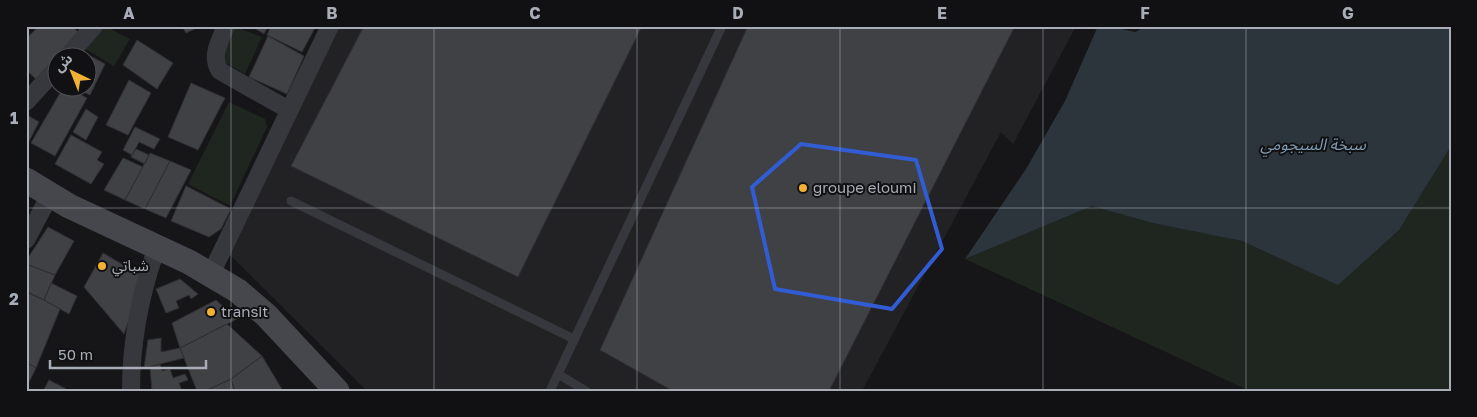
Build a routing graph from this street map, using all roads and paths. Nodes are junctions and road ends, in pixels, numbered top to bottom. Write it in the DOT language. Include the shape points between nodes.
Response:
graph roads {
  1 [pos="226,26"];
  2 [pos="330,26"];
  3 [pos="722,26"];
  4 [pos="88,28"];
  5 [pos="73,48"];
  6 [pos="48,78"];
  7 [pos="26,102"];
  8 [pos="288,110"];
  9 [pos="26,180"];
  10 [pos="50,195"];
  11 [pos="291,201"];
  12 [pos="26,240"];
  13 [pos="157,247"];
  14 [pos="211,274"];
  15 [pos="574,339"];
  16 [pos="558,374"];
  17 [pos="329,389"];
  18 [pos="131,391"];
  19 [pos="550,391"];
  20 [pos="586,391"];
  1 -- 8 [label="street" via="215,55 220,71"];
  2 -- 8 [label="street"];
  3 -- 15 [label="lane"];
  4 -- 5 [label="street"];
  6 -- 7 [label="street"];
  8 -- 14 [label="street"];
  9 -- 10 [label="main road"];
  10 -- 12 [label="street"];
  10 -- 13 [label="main road"];
  11 -- 15 [label="lane"];
  13 -- 14 [label="main road"];
  13 -- 18 [label="street" via="136,321"];
  14 -- 17 [label="main road" via="266,315"];
  15 -- 16 [label="lane"];
  16 -- 19 [label="lane"];
  16 -- 20 [label="lane"];
}
